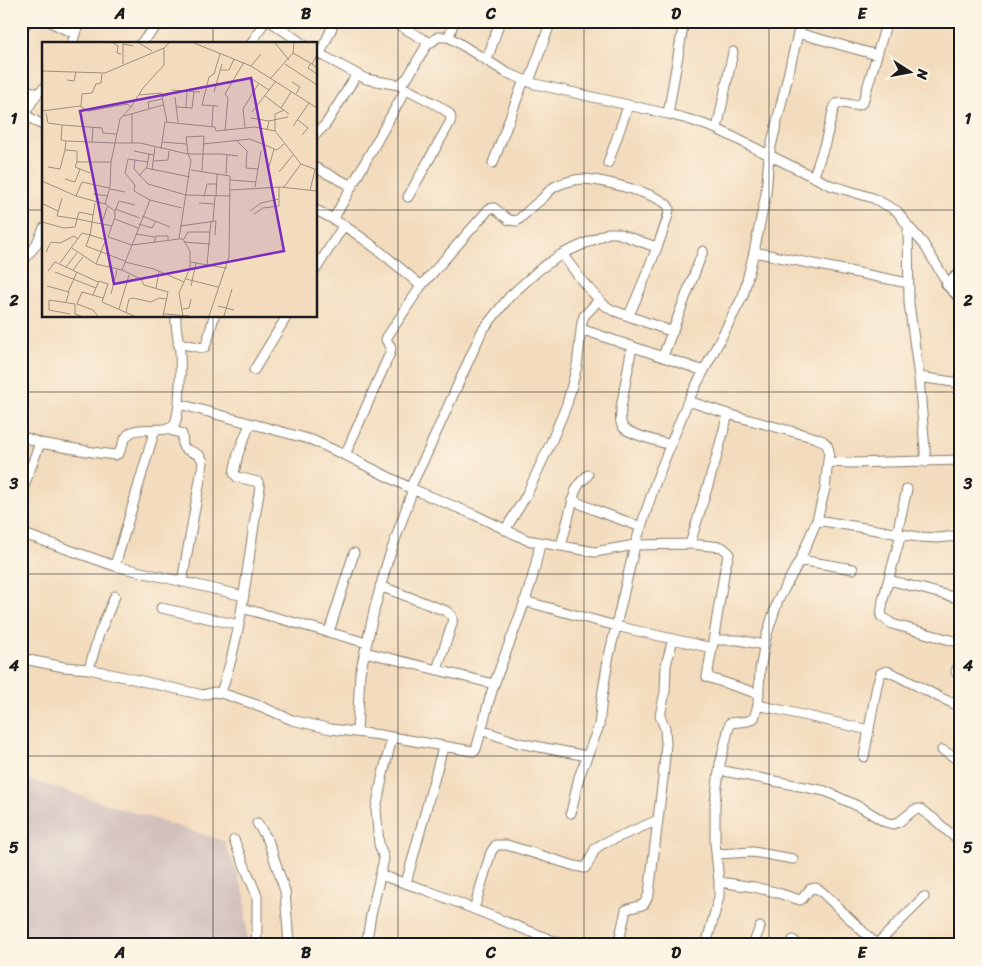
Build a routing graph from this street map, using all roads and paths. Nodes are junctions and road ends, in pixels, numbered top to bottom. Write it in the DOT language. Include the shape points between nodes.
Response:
graph roads {
  1 [pos="27,21"];
  2 [pos="48,21"];
  3 [pos="79,21"];
  4 [pos="159,21"];
  5 [pos="264,21"];
  6 [pos="270,21"];
  7 [pos="335,21"];
  8 [pos="392,21"];
  9 [pos="454,21"];
  10 [pos="500,21"];
  11 [pos="552,21"];
  12 [pos="684,21"];
  13 [pos="801,21"];
  14 [pos="887,21"];
  15 [pos="798,33"];
  16 [pos="21,34"];
  17 [pos="76,34"];
  18 [pos="449,37"];
  19 [pos="73,42"];
  20 [pos="142,42"];
  21 [pos="252,42"];
  22 [pos="300,42"];
  23 [pos="430,43"];
  24 [pos="733,52"];
  25 [pos="318,53"];
  26 [pos="877,55"];
  27 [pos="487,60"];
  28 [pos="357,74"];
  29 [pos="526,81"];
  30 [pos="21,87"];
  31 [pos="402,87"];
  32 [pos="40,91"];
  33 [pos="628,106"];
  34 [pos="668,114"];
  35 [pos="23,117"];
  36 [pos="42,125"];
  37 [pos="717,129"];
  38 [pos="318,132"];
  39 [pos="769,155"];
  40 [pos="494,162"];
  41 [pos="608,163"];
  42 [pos="318,169"];
  43 [pos="814,176"];
  44 [pos="352,186"];
  45 [pos="408,197"];
  46 [pos="318,211"];
  47 [pos="334,218"];
  48 [pos="344,225"];
  49 [pos="908,226"];
  50 [pos="42,232"];
  51 [pos="656,247"];
  52 [pos="704,252"];
  53 [pos="754,252"];
  54 [pos="562,254"];
  55 [pos="22,260"];
  56 [pos="318,266"];
  57 [pos="961,274"];
  58 [pos="908,283"];
  59 [pos="948,284"];
  60 [pos="421,286"];
  61 [pos="961,296"];
  62 [pos="599,300"];
  63 [pos="629,315"];
  64 [pos="176,318"];
  65 [pos="213,318"];
  66 [pos="285,318"];
  67 [pos="581,329"];
  68 [pos="673,332"];
  69 [pos="178,343"];
  70 [pos="632,346"];
  71 [pos="663,356"];
  72 [pos="254,370"];
  73 [pos="704,371"];
  74 [pos="919,377"];
  75 [pos="688,401"];
  76 [pos="179,404"];
  77 [pos="961,410"];
  78 [pos="728,414"];
  79 [pos="250,424"];
  80 [pos="155,429"];
  81 [pos="166,429"];
  82 [pos="21,436"];
  83 [pos="40,443"];
  84 [pos="671,445"];
  85 [pos="345,455"];
  86 [pos="961,460"];
  87 [pos="829,462"];
  88 [pos="926,462"];
  89 [pos="25,470"];
  90 [pos="588,475"];
  91 [pos="411,489"];
  92 [pos="907,489"];
  93 [pos="21,494"];
  94 [pos="572,500"];
  95 [pos="817,520"];
  96 [pos="641,527"];
  97 [pos="505,530"];
  98 [pos="21,533"];
  99 [pos="899,534"];
  100 [pos="958,536"];
  101 [pos="540,542"];
  102 [pos="690,544"];
  103 [pos="635,545"];
  104 [pos="560,546"];
  105 [pos="354,553"];
  106 [pos="800,560"];
  107 [pos="115,566"];
  108 [pos="853,569"];
  109 [pos="889,580"];
  110 [pos="182,582"];
  111 [pos="380,586"];
  112 [pos="115,596"];
  113 [pos="244,596"];
  114 [pos="961,599"];
  115 [pos="524,601"];
  116 [pos="161,608"];
  117 [pos="242,608"];
  118 [pos="238,625"];
  119 [pos="616,626"];
  120 [pos="329,632"];
  121 [pos="673,639"];
  122 [pos="961,643"];
  123 [pos="712,644"];
  124 [pos="764,645"];
  125 [pos="366,648"];
  126 [pos="21,657"];
  127 [pos="961,657"];
  128 [pos="89,669"];
  129 [pos="437,670"];
  130 [pos="956,672"];
  131 [pos="494,684"];
  132 [pos="221,693"];
  133 [pos="758,694"];
  134 [pos="758,705"];
  135 [pos="961,707"];
  136 [pos="481,730"];
  137 [pos="869,730"];
  138 [pos="357,732"];
  139 [pos="392,738"];
  140 [pos="443,747"];
  141 [pos="942,750"];
  142 [pos="587,756"];
  143 [pos="864,756"];
  144 [pos="961,760"];
  145 [pos="719,770"];
  146 [pos="571,813"];
  147 [pos="658,820"];
  148 [pos="256,823"];
  149 [pos="234,840"];
  150 [pos="961,843"];
  151 [pos="717,854"];
  152 [pos="793,858"];
  153 [pos="380,875"];
  154 [pos="719,882"];
  155 [pos="406,883"];
  156 [pos="924,897"];
  157 [pos="474,909"];
  158 [pos="760,927"];
  159 [pos="256,945"];
  160 [pos="289,945"];
  161 [pos="366,945"];
  162 [pos="564,945"];
  163 [pos="618,945"];
  164 [pos="706,945"];
  165 [pos="753,945"];
  166 [pos="877,945"];
  1 -- 16 [label="street"];
  2 -- 17 [label="street"];
  3 -- 17 [label="street"];
  4 -- 20 [label="street"];
  5 -- 21 [label="street"];
  6 -- 22 [label="street"];
  7 -- 25 [label="street"];
  8 -- 23 [label="street"];
  9 -- 18 [label="street"];
  10 -- 27 [label="street"];
  11 -- 29 [label="street"];
  12 -- 34 [label="street"];
  13 -- 15 [label="street"];
  14 -- 26 [label="street"];
  15 -- 26 [label="street"];
  15 -- 39 [label="street"];
  17 -- 19 [label="street"];
  18 -- 23 [label="street" via="438,37"];
  18 -- 27 [label="street"];
  23 -- 31 [label="street"];
  24 -- 37 [label="street"];
  25 -- 28 [label="street"];
  26 -- 43 [label="street" via="863,102 857,106 838,102 834,106"];
  27 -- 29 [label="street"];
  28 -- 31 [label="street"];
  28 -- 38 [label="street"];
  29 -- 33 [label="street"];
  29 -- 40 [label="street"];
  30 -- 32 [label="street"];
  31 -- 44 [label="street"];
  31 -- 45 [label="street" via="439,106 451,117"];
  32 -- 35 [label="street"];
  33 -- 34 [label="street"];
  33 -- 41 [label="street"];
  34 -- 37 [label="street"];
  35 -- 36 [label="street"];
  37 -- 39 [label="street"];
  39 -- 43 [label="street"];
  39 -- 53 [label="street" via="766,194"];
  42 -- 44 [label="street"];
  43 -- 49 [label="street" via="873,198 897,211"];
  44 -- 47 [label="street"];
  46 -- 47 [label="street"];
  47 -- 48 [label="street"];
  48 -- 56 [label="street"];
  48 -- 60 [label="street"];
  49 -- 58 [label="street"];
  49 -- 59 [label="street" via="923,243"];
  50 -- 55 [label="street" via="36,245"];
  51 -- 54 [label="street" via="617,233 608,233"];
  51 -- 60 [label="street" via="670,210 664,202 630,188 593,180 573,180 555,187 517,221 509,220 494,208 489,209"];
  51 -- 63 [label="street"];
  52 -- 68 [label="street"];
  53 -- 58 [label="street"];
  53 -- 73 [label="street" via="743,296"];
  54 -- 62 [label="street"];
  54 -- 91 [label="street" via="510,296 482,332"];
  57 -- 59 [label="street"];
  58 -- 74 [label="street"];
  59 -- 61 [label="street"];
  60 -- 85 [label="street" via="387,337 390,353"];
  62 -- 63 [label="street" via="612,310"];
  62 -- 67 [label="street" via="584,316"];
  63 -- 68 [label="street"];
  64 -- 69 [label="street"];
  65 -- 69 [label="street" via="205,347"];
  66 -- 72 [label="street"];
  67 -- 70 [label="street"];
  67 -- 97 [label="street" via="577,366 567,404 526,496"];
  68 -- 71 [label="street"];
  69 -- 76 [label="street" via="181,373"];
  70 -- 71 [label="street"];
  70 -- 84 [label="street" via="621,426 637,435"];
  71 -- 73 [label="street"];
  73 -- 75 [label="street"];
  74 -- 77 [label="street" via="960,383"];
  74 -- 88 [label="street"];
  75 -- 78 [label="street"];
  75 -- 84 [label="street"];
  76 -- 79 [label="street"];
  76 -- 81 [label="street" via="175,423"];
  78 -- 87 [label="street" via="823,441 829,451"];
  78 -- 102 [label="street"];
  79 -- 85 [label="street" via="312,440"];
  79 -- 113 [label="street" via="234,473 237,477 258,482 260,487"];
  80 -- 81 [label="street"];
  80 -- 83 [label="street" via="128,434 119,454 115,455"];
  80 -- 107 [label="street"];
  81 -- 110 [label="street" via="182,434 184,448 203,459"];
  82 -- 83 [label="street"];
  83 -- 89 [label="street"];
  84 -- 96 [label="street"];
  85 -- 91 [label="street"];
  86 -- 88 [label="street"];
  87 -- 88 [label="street"];
  87 -- 95 [label="street"];
  89 -- 93 [label="street"];
  90 -- 94 [label="street" via="579,484"];
  91 -- 97 [label="street"];
  91 -- 111 [label="street"];
  92 -- 99 [label="street"];
  94 -- 96 [label="street"];
  94 -- 104 [label="street"];
  95 -- 99 [label="street"];
  95 -- 106 [label="street"];
  96 -- 103 [label="street"];
  97 -- 101 [label="street"];
  98 -- 107 [label="street"];
  99 -- 100 [label="street" via="938,538"];
  99 -- 109 [label="street"];
  101 -- 104 [label="street"];
  101 -- 115 [label="street"];
  102 -- 103 [label="street"];
  102 -- 123 [label="street" via="722,547 729,553"];
  103 -- 104 [label="street" via="595,552"];
  103 -- 119 [label="street"];
  105 -- 120 [label="street"];
  106 -- 108 [label="street"];
  106 -- 124 [label="street" via="778,600"];
  107 -- 110 [label="street"];
  109 -- 114 [label="street"];
  109 -- 122 [label="street" via="881,616 884,619"];
  110 -- 113 [label="street"];
  111 -- 125 [label="street"];
  111 -- 129 [label="street" via="451,614 452,624"];
  112 -- 128 [label="street"];
  113 -- 117 [label="street"];
  115 -- 119 [label="street"];
  115 -- 131 [label="street"];
  116 -- 118 [label="street"];
  117 -- 118 [label="street"];
  117 -- 120 [label="street"];
  118 -- 132 [label="street"];
  119 -- 121 [label="street"];
  119 -- 142 [label="street" via="606,669 600,726"];
  120 -- 125 [label="street"];
  121 -- 123 [label="street"];
  121 -- 147 [label="street" via="666,665 660,716 666,744"];
  123 -- 124 [label="street" via="739,640"];
  123 -- 133 [label="street" via="707,677"];
  124 -- 133 [label="street"];
  125 -- 129 [label="street"];
  125 -- 138 [label="street" via="360,673"];
  126 -- 128 [label="street"];
  127 -- 130 [label="street"];
  128 -- 132 [label="street" via="203,695"];
  129 -- 131 [label="street"];
  131 -- 136 [label="street"];
  132 -- 138 [label="street" via="292,720"];
  133 -- 134 [label="street"];
  134 -- 137 [label="street"];
  134 -- 145 [label="street" via="754,718 730,723"];
  135 -- 137 [label="street" via="883,671 879,676"];
  136 -- 140 [label="street" via="474,751"];
  136 -- 142 [label="street" via="519,743"];
  137 -- 143 [label="street"];
  138 -- 139 [label="street"];
  139 -- 140 [label="street"];
  139 -- 153 [label="street" via="376,809 379,844 384,859"];
  140 -- 155 [label="street"];
  141 -- 144 [label="street"];
  142 -- 146 [label="street"];
  145 -- 150 [label="street" via="825,791 893,824 920,809"];
  145 -- 151 [label="street" via="715,802"];
  147 -- 157 [label="street" via="602,844 585,868 507,845 496,845"];
  147 -- 163 [label="street" via="647,900 626,910"];
  148 -- 160 [label="street" via="268,840 285,891"];
  149 -- 159 [label="street" via="257,896"];
  151 -- 152 [label="street" via="753,852"];
  151 -- 154 [label="street"];
  153 -- 155 [label="street"];
  153 -- 161 [label="street"];
  154 -- 164 [label="street" via="719,897"];
  154 -- 166 [label="street" via="754,887 800,900 810,889 816,888"];
  155 -- 157 [label="street"];
  156 -- 166 [label="street"];
  157 -- 162 [label="street"];
  158 -- 165 [label="street"];
}
